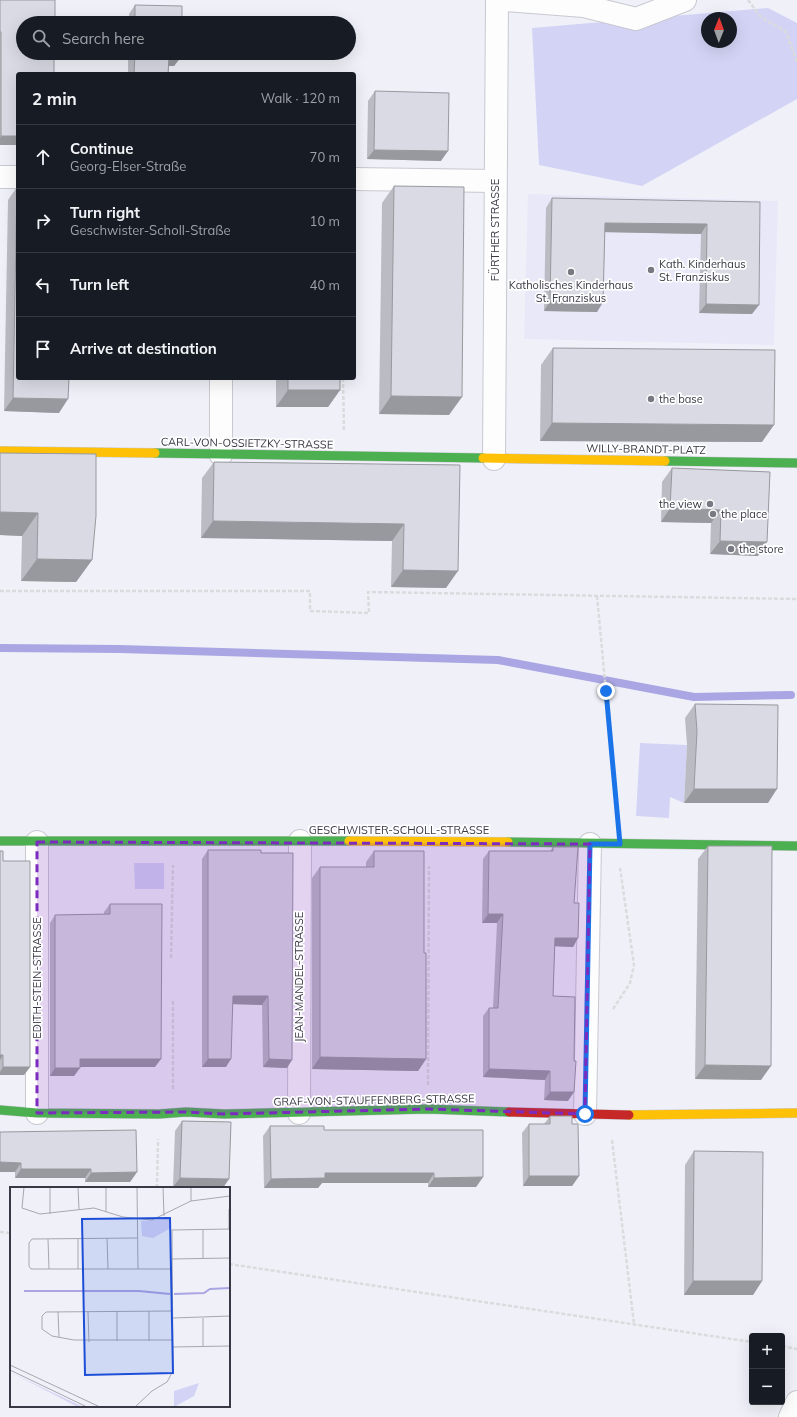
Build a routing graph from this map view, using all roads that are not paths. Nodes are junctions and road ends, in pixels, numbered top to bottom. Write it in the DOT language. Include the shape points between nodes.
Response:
graph roads {
  1 [pos="497,0"];
  2 [pos="505,0"];
  3 [pos="618,0"];
  4 [pos="649,0"];
  5 [pos="679,2"];
  6 [pos="584,6"];
  7 [pos="0,177"];
  8 [pos="16,177"];
  9 [pos="356,179"];
  10 [pos="495,181"];
  11 [pos="221,380"];
  12 [pos="0,451"];
  13 [pos="221,455"];
  14 [pos="494,459"];
  15 [pos="797,463"];
  16 [pos="0,841"];
  17 [pos="300,841"];
  18 [pos="37,842"];
  19 [pos="590,844"];
  20 [pos="797,846"];
  21 [pos="0,1110"];
  22 [pos="37,1113"];
  23 [pos="299,1113"];
  24 [pos="585,1114"];
  25 [pos="797,1114"];
  26 [pos="797,1402"];
  27 [pos="790,1417"];
  1 -- 10 [label="street, FÜRTHER STRASSE"];
  2 -- 6 [label="street"];
  3 -- 6 [label="street"];
  4 -- 5 [label="street"];
  5 -- 6 [label="street" via="636,19"];
  7 -- 8 [label="street"];
  9 -- 10 [label="street"];
  10 -- 14 [label="street, FÜRTHER STRASSE"];
  11 -- 13 [label="street"];
  12 -- 13 [label="street, CARL-VON-OSSIETZKY-STRASSE"];
  13 -- 14 [label="street, CARL-VON-OSSIETZKY-STRASSE"];
  14 -- 15 [label="street, WILLY-BRANDT-PLATZ"];
  16 -- 18 [label="street, GESCHWISTER-SCHOLL-STRASSE"];
  17 -- 18 [label="street, GESCHWISTER-SCHOLL-STRASSE"];
  17 -- 19 [label="street, GESCHWISTER-SCHOLL-STRASSE"];
  17 -- 23 [label="street, JEAN-MANDEL-STRASSE"];
  18 -- 22 [label="street, EDITH-STEIN-STRASSE"];
  19 -- 20 [label="street, GESCHWISTER-SCHOLL-STRASSE"];
  19 -- 24 [label="street"];
  21 -- 22 [label="street, GRAF-VON-STAUFFENBERG-STRASSE"];
  22 -- 23 [label="street, GRAF-VON-STAUFFENBERG-STRASSE"];
  23 -- 24 [label="street, GRAF-VON-STAUFFENBERG-STRASSE" via="428,1109"];
  24 -- 25 [label="street, GRAF-VON-STAUFFENBERG-STRASSE"];
  26 -- 27 [label="street"];
}
